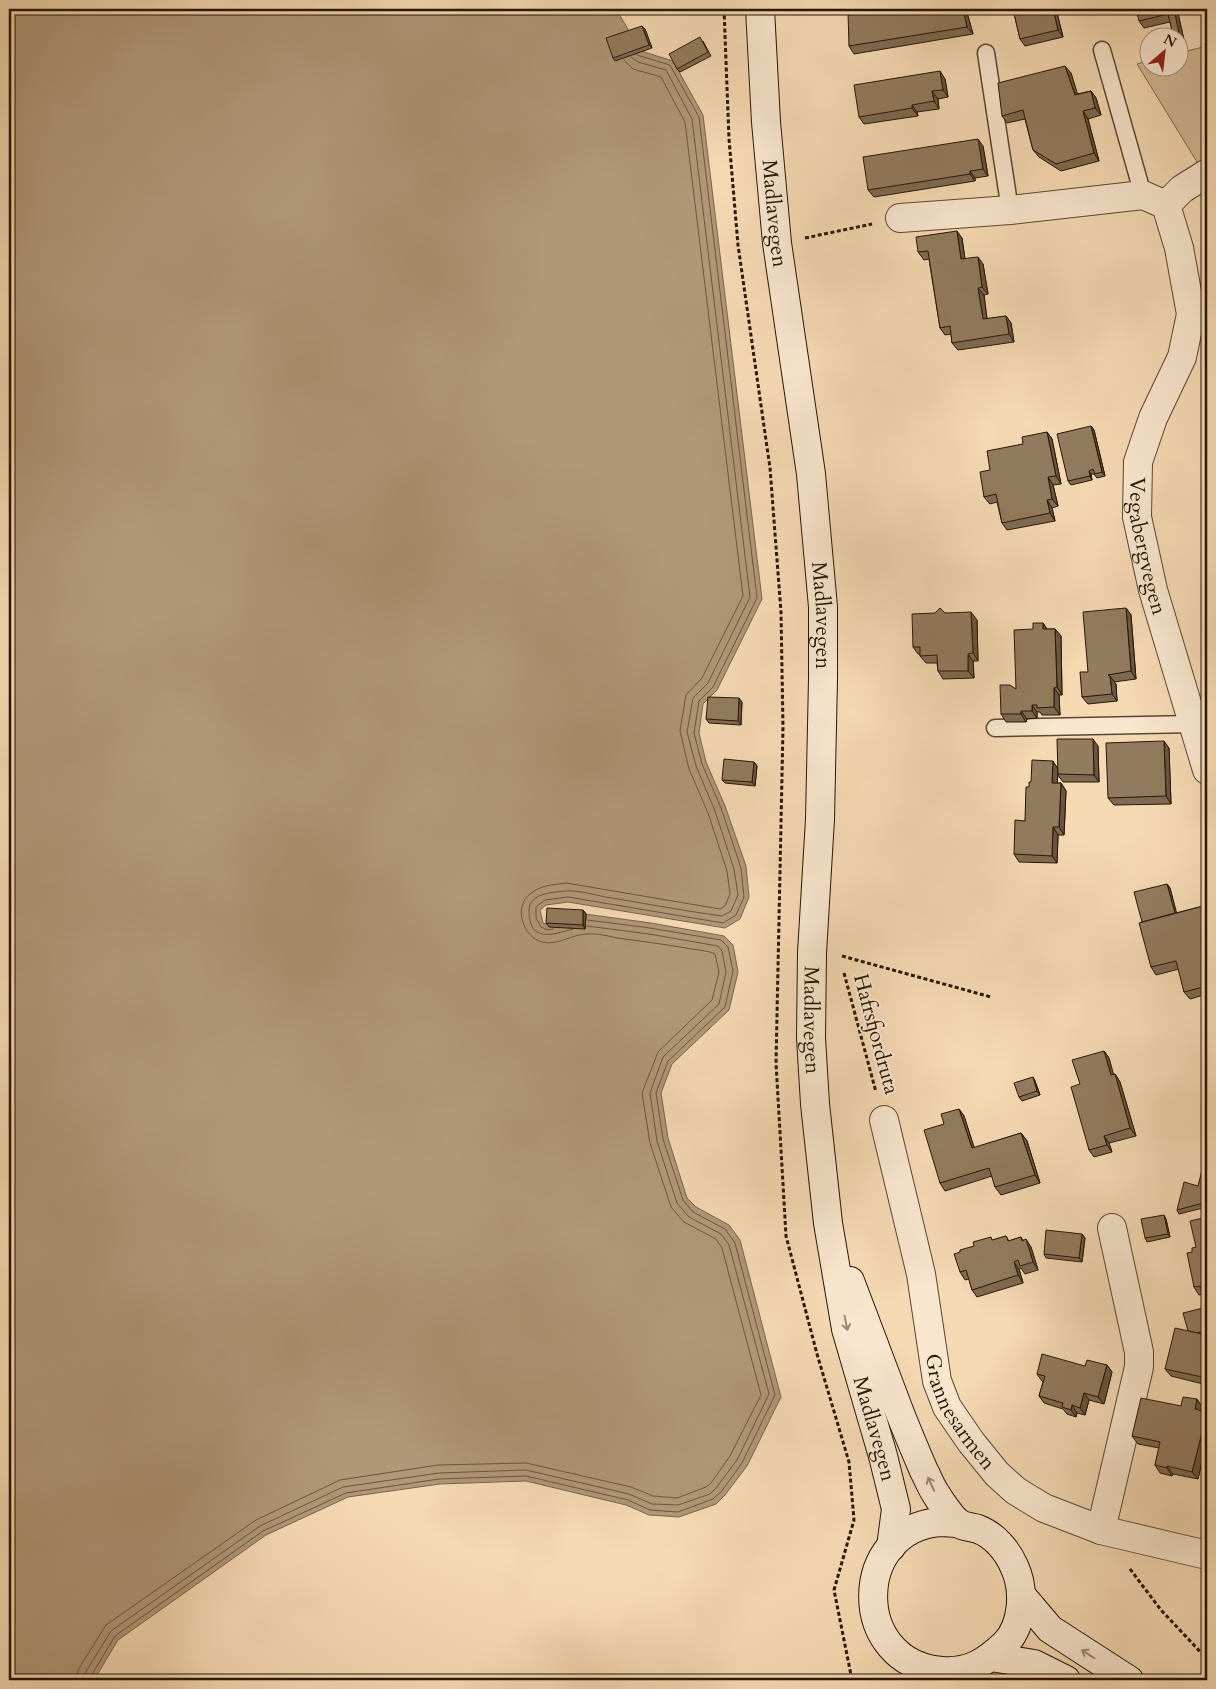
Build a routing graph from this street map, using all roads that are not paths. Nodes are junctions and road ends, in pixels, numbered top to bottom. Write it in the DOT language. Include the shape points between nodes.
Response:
graph roads {
  1 [pos="760,9"];
  2 [pos="1102,50"];
  3 [pos="986,53"];
  4 [pos="1206,174"];
  5 [pos="1155,200"];
  6 [pos="1010,210"];
  7 [pos="900,218"];
  8 [pos="1194,724"];
  9 [pos="995,728"];
  10 [pos="1207,770"];
  11 [pos="884,1120"];
  12 [pos="828,1223"];
  13 [pos="1112,1228"];
  14 [pos="959,1523"];
  15 [pos="1101,1530"];
  16 [pos="891,1547"];
  17 [pos="1207,1555"];
  18 [pos="1022,1596"];
  19 [pos="976,1668"];
  20 [pos="908,1671"];
  21 [pos="1066,1680"];
  22 [pos="1129,1680"];
  1 -- 12 [label="main road, Madlavegen" via="777,243 811,474 822,607 820,819 811,1038 817,1132"];
  2 -- 5 [label="lane"];
  3 -- 6 [label="lane"];
  4 -- 5 [label="main road"];
  5 -- 6 [label="main road"];
  5 -- 8 [label="main road, Vegabergvegen" via="1179,248 1191,314 1182,357 1153,418 1138,462 1137,517 1153,590"];
  6 -- 7 [label="main road"];
  8 -- 9 [label="lane"];
  8 -- 10 [label="main road, Vegabergvegen"];
  11 -- 15 [label="main road, Grannesarmen" via="921,1274 937,1381 947,1407 997,1474 1016,1491 1044,1508"];
  14 -- 12 [label="main road, Madlavegen, one-way" via="935,1494 910,1441"];
  12 -- 16 [label="main road, Madlavegen, one-way" via="846,1329 896,1509"];
  13 -- 15 [label="main road" via="1140,1367"];
  14 -- 16 [label="main road, Madlavegen" via="940,1522 922,1526 905,1534"];
  14 -- 18 [label="main road, Madlavegen" via="979,1529 1010,1557 1019,1576"];
  15 -- 17 [label="main road, Grannesarmen"];
  16 -- 20 [label="main road, Madlavegen" via="879,1565 873,1586 873,1608 879,1630"];
  18 -- 19 [label="main road, Madlavegen" via="1018,1620 1008,1640"];
  22 -- 18 [label="main road, Madlavegen, one-way" via="1050,1630"];
  19 -- 20 [label="main road, Madlavegen" via="952,1672"];
  19 -- 21 [label="main road, Madlavegen" via="1034,1664"];
}
